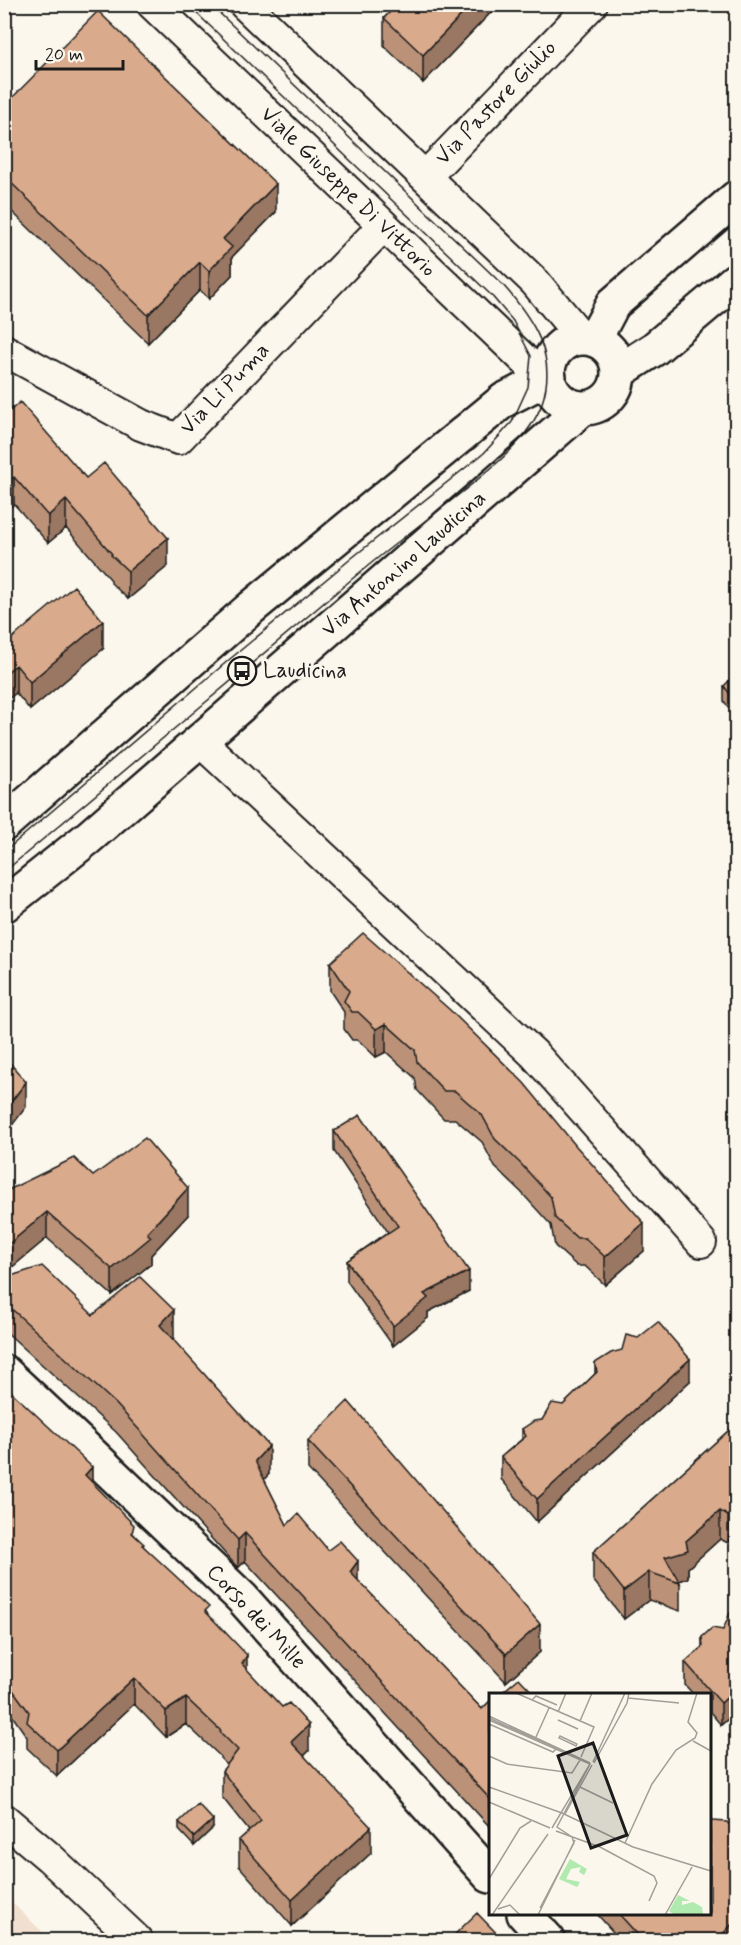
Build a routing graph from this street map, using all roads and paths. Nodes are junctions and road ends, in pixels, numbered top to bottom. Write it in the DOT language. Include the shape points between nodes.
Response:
graph roads {
  1 [pos="152,4"];
  2 [pos="244,4"];
  3 [pos="592,4"];
  4 [pos="426,176"];
  5 [pos="736,198"];
  6 [pos="384,226"];
  7 [pos="736,280"];
  8 [pos="588,339"];
  9 [pos="4,350"];
  10 [pos="618,372"];
  11 [pos="548,374"];
  12 [pos="583,408"];
  13 [pos="200,741"];
  14 [pos="4,824"];
  15 [pos="4,905"];
  16 [pos="701,1242"];
  17 [pos="4,1372"];
  18 [pos="4,1819"];
  19 [pos="489,1875"];
  20 [pos="525,1915"];
  21 [pos="137,1941"];
  22 [pos="548,1941"];
  1 -- 6 [label="street, Viale Giuseppe Di Vittorio"];
  2 -- 4 [label="street"];
  3 -- 4 [label="street, Via Pastore Giulio"];
  4 -- 8 [label="street"];
  5 -- 8 [label="street" via="614,304"];
  6 -- 9 [label="street, Via Li Puma" via="178,439 141,425"];
  6 -- 11 [label="street, Viale Giuseppe Di Vittorio" via="531,366"];
  7 -- 10 [label="street" via="654,349"];
  8 -- 10 [label="street" via="604,345"];
  8 -- 11 [label="street" via="570,341 557,350"];
  10 -- 12 [label="street" via="607,399"];
  11 -- 12 [label="street" via="552,390 560,399"];
  11 -- 14 [label="street" via="504,400 260,600"];
  12 -- 13 [label="street, Via Antonino Laudicina"];
  13 -- 15 [label="street, Via Antonino Laudicina"];
  13 -- 16 [label="street" via="534,1054"];
  17 -- 19 [label="street, Corso dei Mille" via="242,1598"];
  18 -- 21 [label="street"];
  20 -- 22 [label="street"];
}
